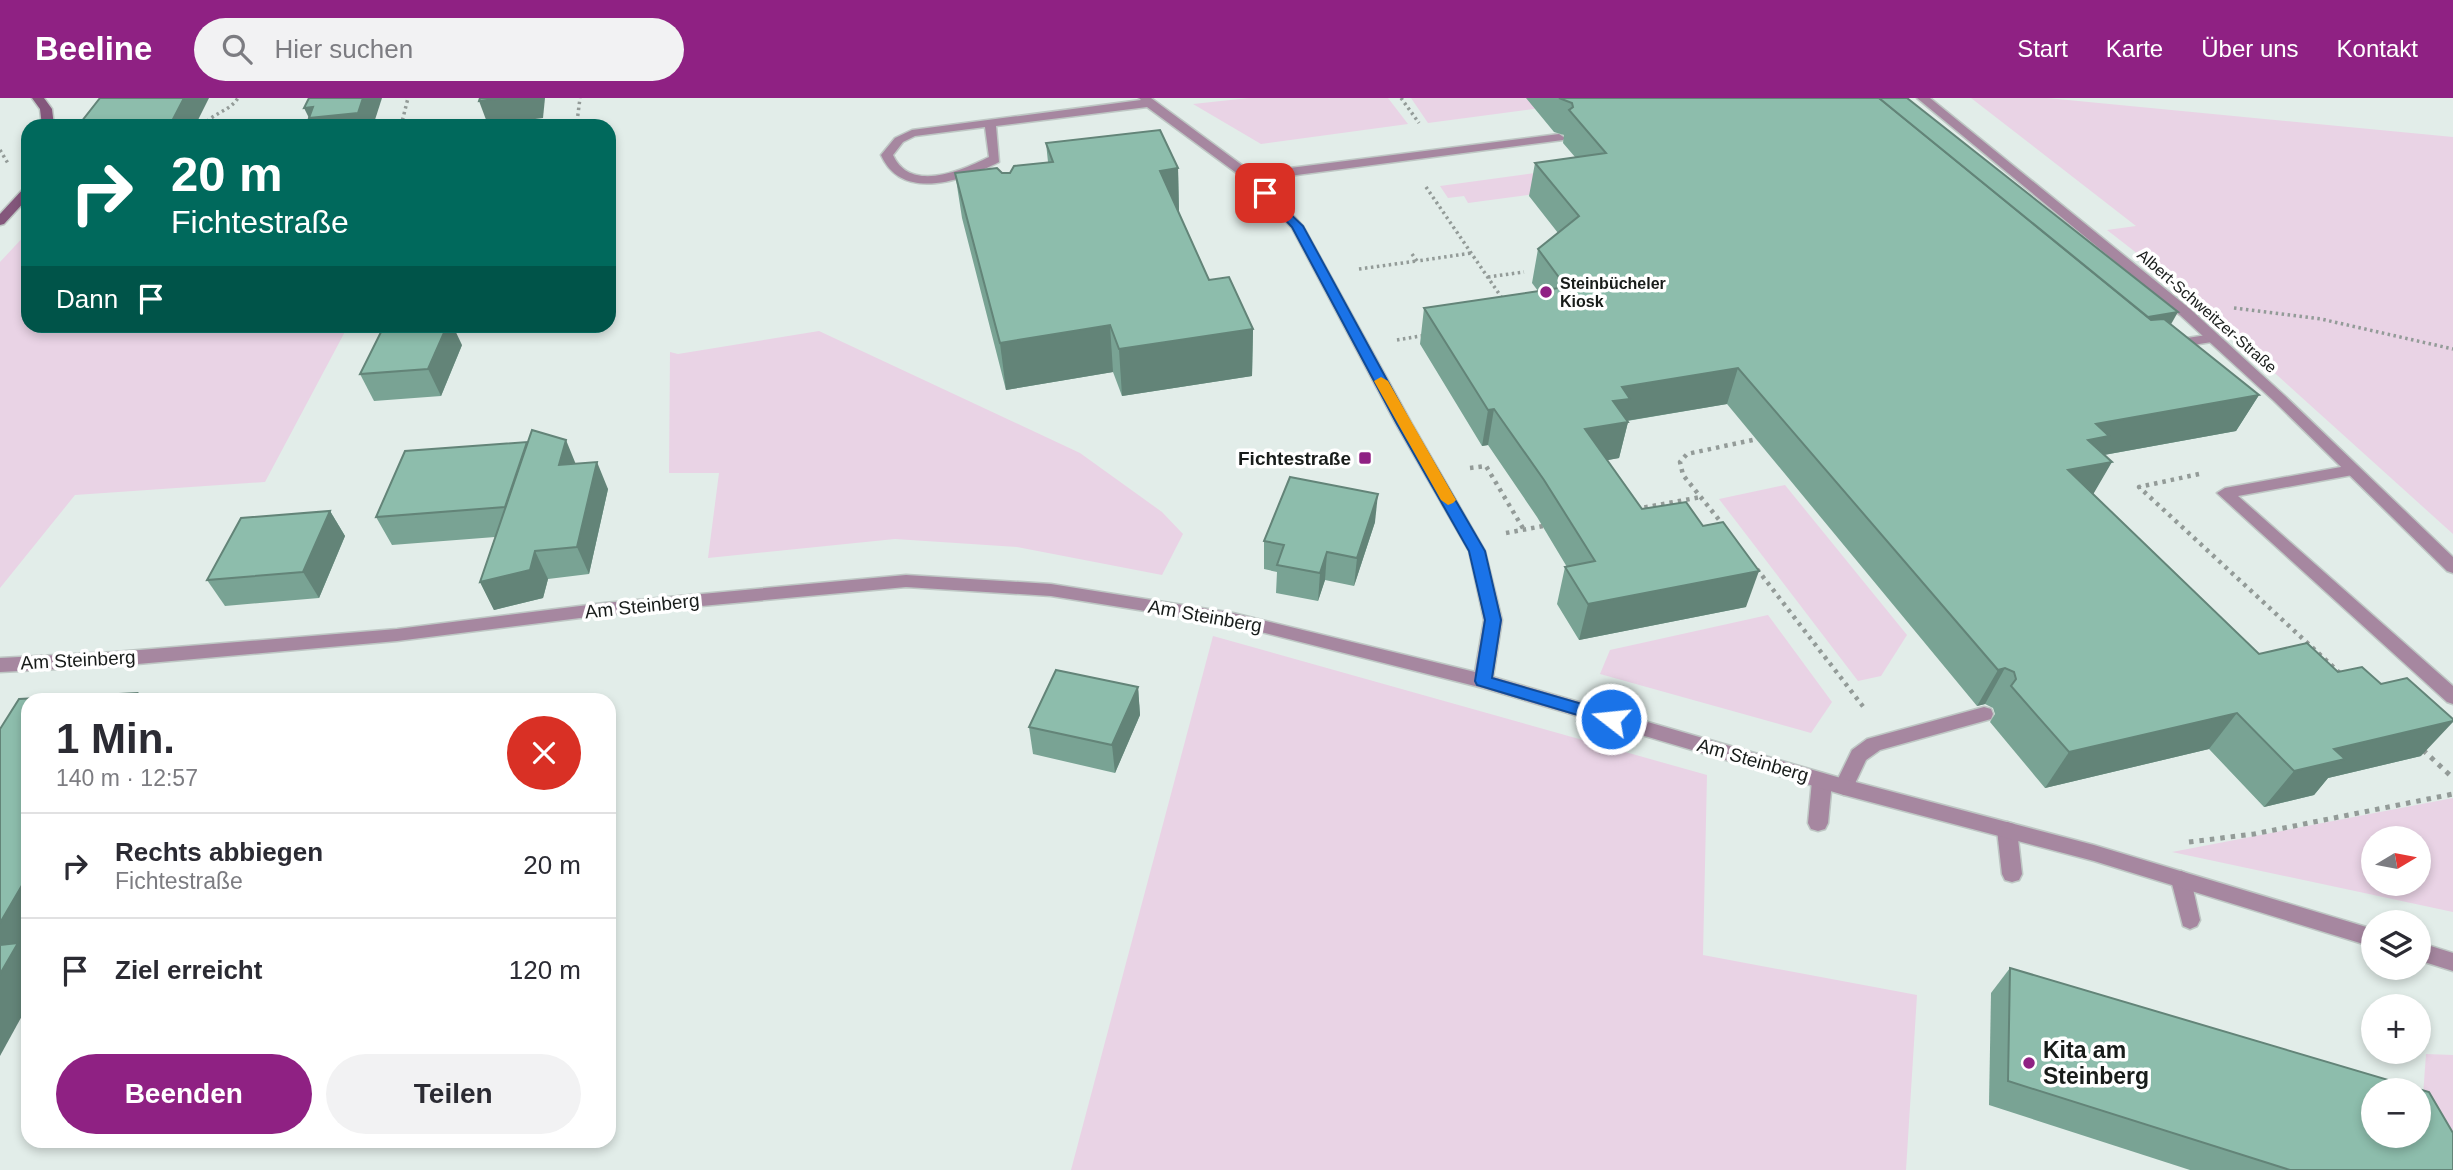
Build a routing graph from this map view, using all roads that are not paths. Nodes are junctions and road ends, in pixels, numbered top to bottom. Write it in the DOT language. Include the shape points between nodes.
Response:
graph roads {
  1 [pos="38,98"];
  2 [pos="1923,98"];
  3 [pos="1147,101"];
  4 [pos="47,119"];
  5 [pos="990,124"];
  6 [pos="1559,138"];
  7 [pos="995,159"];
  8 [pos="1353,164"];
  9 [pos="999,172"];
  10 [pos="1361,176"];
  11 [pos="1250,177"];
  12 [pos="21,198"];
  13 [pos="0,221"];
  14 [pos="2213,338"];
  15 [pos="2151,348"];
  16 [pos="2352,470"];
  17 [pos="2453,567"];
  18 [pos="0,665"];
  19 [pos="1483,681"];
  20 [pos="2453,696"];
  21 [pos="1984,714"];
  22 [pos="1822,781"];
  23 [pos="1844,787"];
  24 [pos="1818,823"];
  25 [pos="2007,830"];
  26 [pos="2012,874"];
  27 [pos="2181,880"];
  28 [pos="2190,920"];
  29 [pos="2361,934"];
  30 [pos="2431,955"];
  31 [pos="2453,962"];
  1 -- 4 [label="street"];
  2 -- 14 [label="street, Albert-Schweitzer-Straße"];
  3 -- 5 [label="street"];
  3 -- 11 [label="street"];
  5 -- 7 [label="street"];
  5 -- 7 [label="street" via="912,133 898,140 887,155 896,171 931,179 958,176"];
  6 -- 8 [label="street"];
  7 -- 9 [label="street"];
  8 -- 10 [label="street"];
  8 -- 11 [label="street"];
  11 -- 19 [label="street" via="1297,226 1477,551 1493,620"];
  12 -- 13 [label="street"];
  14 -- 15 [label="street"];
  14 -- 16 [label="street, Albert-Schweitzer-Straße"];
  16 -- 17 [label="street, Albert-Schweitzer-Straße"];
  16 -- 20 [label="street" via="2225,493"];
  18 -- 19 [label="street, Am Steinberg" via="397,635 604,609 905,581 1051,590 1233,619"];
  19 -- 22 [label="street, Am Steinberg"];
  21 -- 23 [label="street" via="1874,744 1859,755"];
  22 -- 23 [label="street, Am Steinberg"];
  22 -- 24 [label="street"];
  23 -- 25 [label="street, Am Steinberg"];
  25 -- 26 [label="street"];
  25 -- 27 [label="street, Am Steinberg"];
  27 -- 28 [label="street"];
  27 -- 29 [label="street, Am Steinberg"];
  30 -- 31 [label="street"];
}
